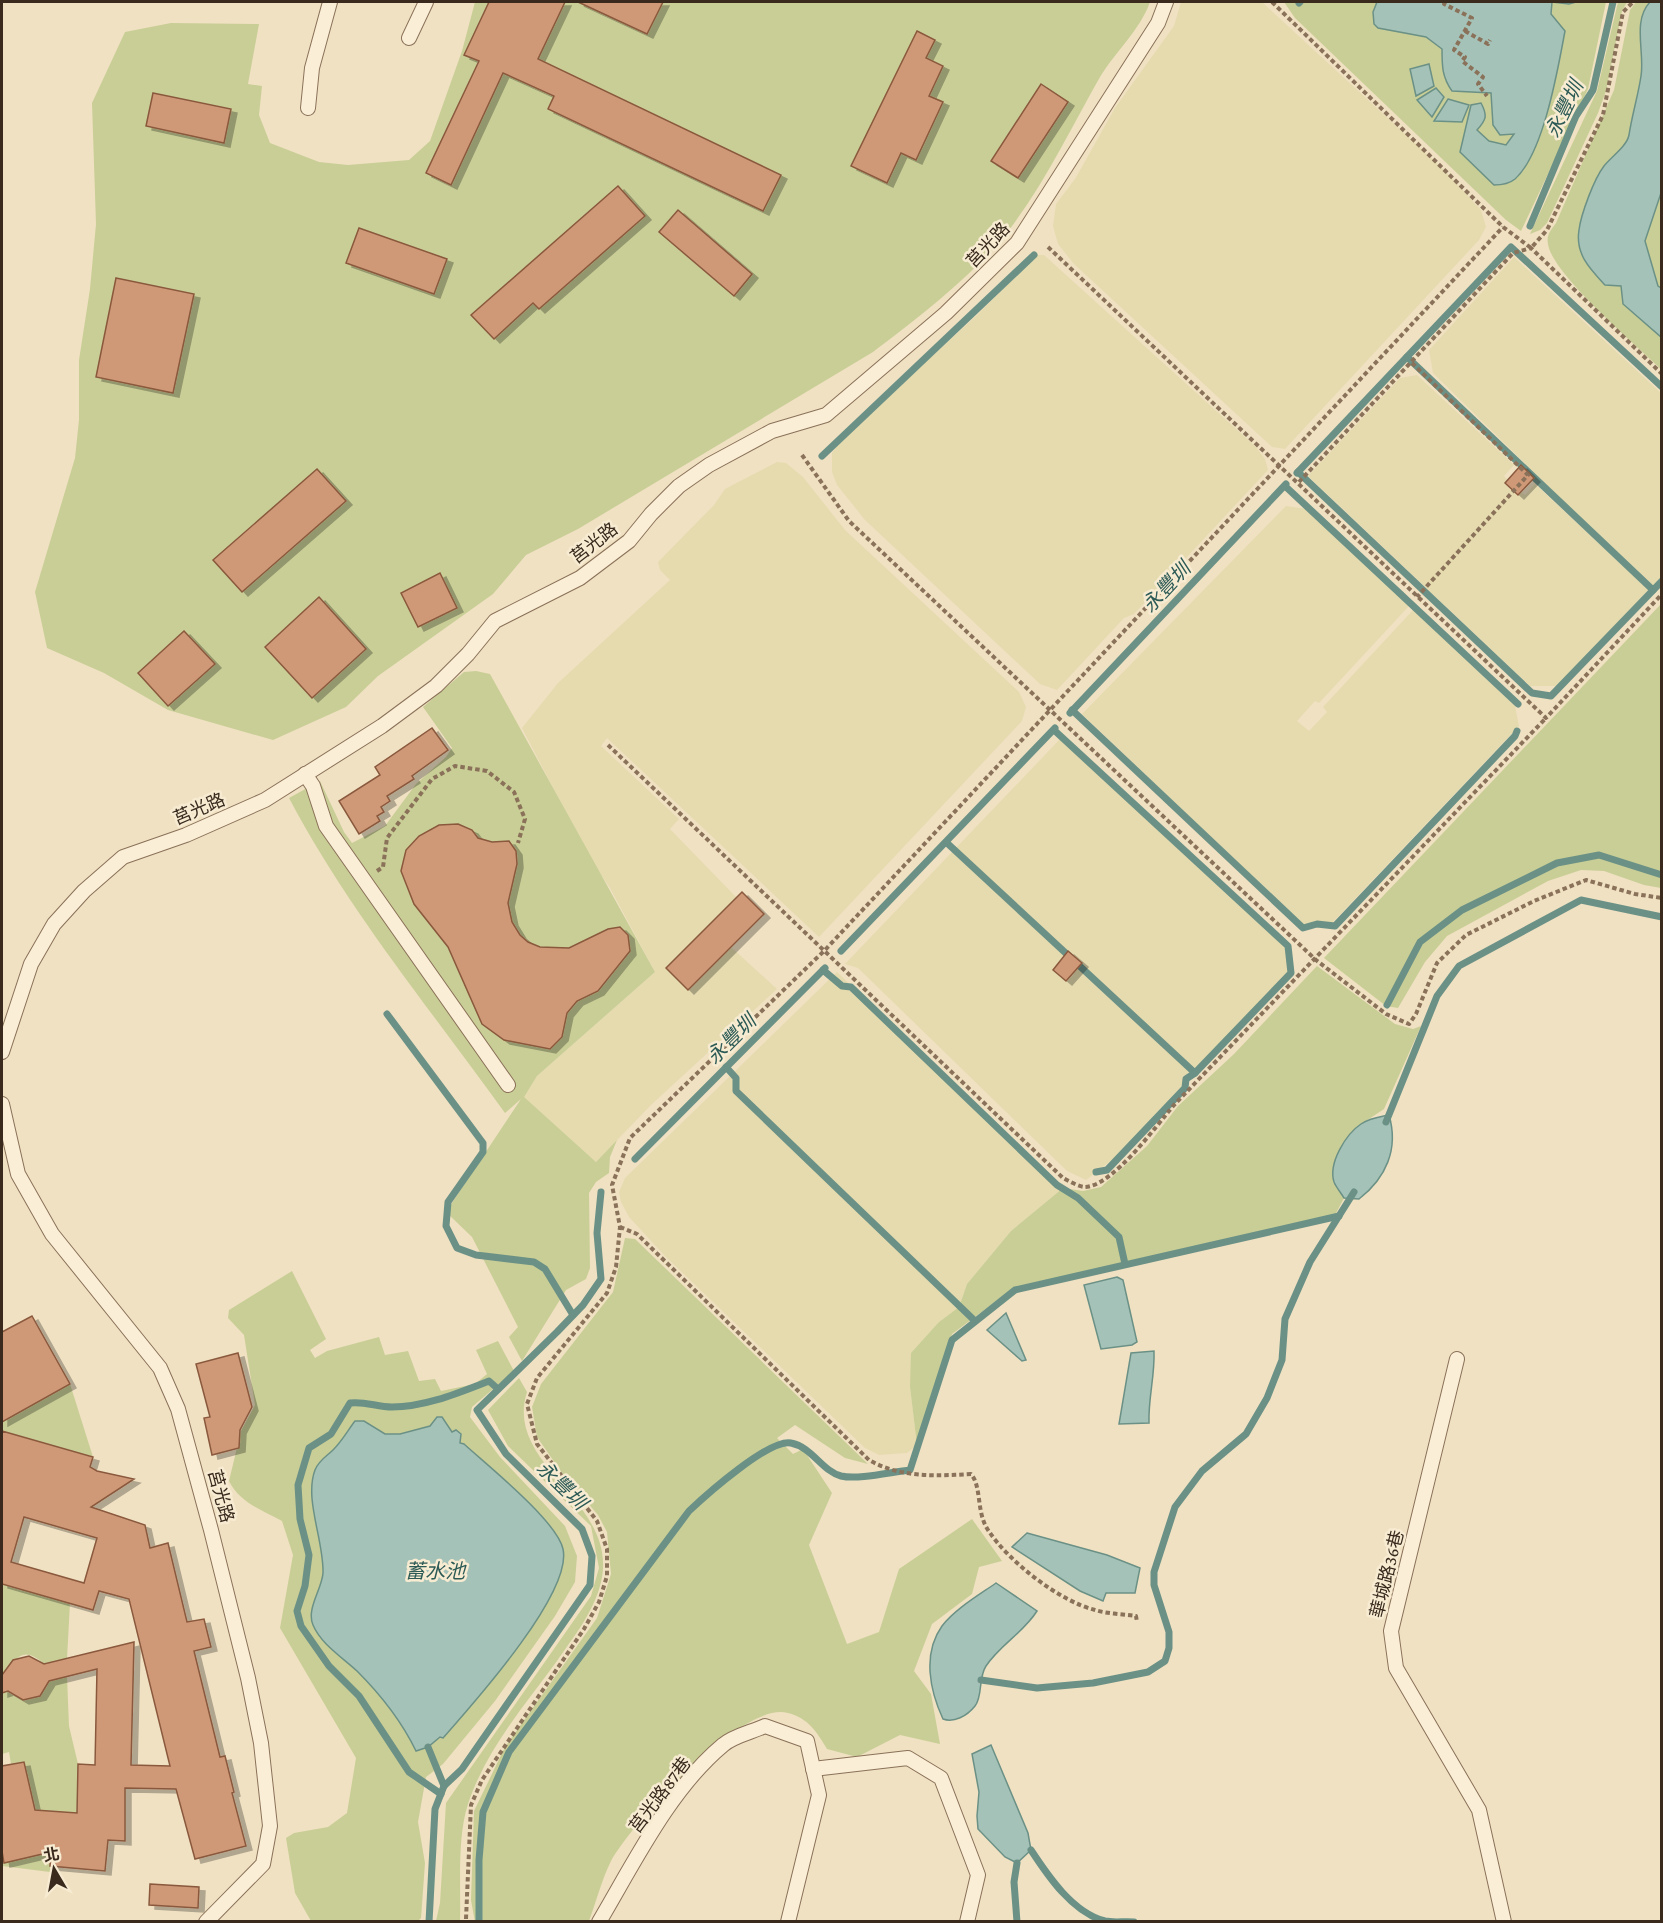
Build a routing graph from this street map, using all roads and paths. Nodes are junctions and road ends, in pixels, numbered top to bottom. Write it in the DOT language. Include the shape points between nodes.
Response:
graph roads {
  1 [pos="330,2"];
  2 [pos="426,2"];
  3 [pos="1166,2"];
  4 [pos="1272,2"];
  5 [pos="1445,2"];
  6 [pos="1633,2"];
  7 [pos="1465,31"];
  8 [pos="409,38"];
  9 [pos="1490,40"];
  10 [pos="1486,96"];
  11 [pos="308,108"];
  12 [pos="1503,227"];
  13 [pos="1048,247"];
  14 [pos="1531,248"];
  15 [pos="1412,363"];
  16 [pos="1662,374"];
  17 [pos="802,455"];
  18 [pos="1280,465"];
  19 [pos="1299,482"];
  20 [pos="1662,594"];
  21 [pos="1418,597"];
  22 [pos="1051,711"];
  23 [pos="1546,718"];
  24 [pos="608,745"];
  25 [pos="305,774"];
  26 [pos="518,843"];
  27 [pos="364,881"];
  28 [pos="1662,898"];
  29 [pos="824,951"];
  30 [pos="1316,960"];
  31 [pos="2,1052"];
  32 [pos="508,1085"];
  33 [pos="2,1114"];
  34 [pos="620,1227"];
  35 [pos="1457,1359"];
  36 [pos="1137,1622"];
  37 [pos="813,1769"];
  38 [pos="466,1919"];
  39 [pos="206,1922"];
  40 [pos="599,1922"];
  41 [pos="788,1922"];
  42 [pos="967,1922"];
  43 [pos="1504,1922"];
  1 -- 11 [label="lane" via="312,68"];
  2 -- 8 [label="lane"];
  3 -- 25 [label="lane, 莒光路" via="1158,23 1017,243 946,313 826,415 772,431 709,465 651,514 629,541 580,578 495,621 436,686 382,726"];
  4 -- 12 [label="path"];
  5 -- 7 [label="path" via="1472,18"];
  6 -- 14 [label="path" via="1623,12 1603,115 1547,230"];
  7 -- 9 [label="path" via="1488,44"];
  7 -- 10 [label="path" via="1454,50 1483,77 1478,84"];
  12 -- 14 [label="path"];
  12 -- 18 [label="path"];
  13 -- 18 [label="path"];
  14 -- 15 [label="path" via="1513,253"];
  14 -- 16 [label="path"];
  15 -- 19 [label="path"];
  15 -- 21 [label="path" via="1528,475"];
  17 -- 22 [label="path" via="849,521"];
  18 -- 19 [label="path"];
  18 -- 22 [label="path"];
  19 -- 21 [label="path"];
  20 -- 23 [label="path"];
  21 -- 23 [label="path"];
  22 -- 29 [label="path"];
  22 -- 30 [label="path"];
  23 -- 30 [label="path"];
  24 -- 29 [label="path"];
  25 -- 27 [label="lane" via="326,826"];
  25 -- 31 [label="lane, 莒光路" via="255,804 186,835 123,857 84,891 54,924 31,964"];
  26 -- 27 [label="path" via="525,819 514,792 487,771 455,766 432,779 387,838 383,867"];
  27 -- 32 [label="lane"];
  28 -- 30 [label="path" via="1586,880 1534,901 1466,935 1437,963 1409,1024 1386,1014"];
  29 -- 30 [label="path" via="1063,1178 1084,1187 1103,1182"];
  29 -- 34 [label="path" via="630,1138 612,1185"];
  33 -- 39 [label="lane, 莒光路" via="18,1174 52,1234 160,1368 178,1409 213,1537 254,1708 270,1826 263,1864"];
  34 -- 36 [label="path" via="637,1234 869,1460 887,1471 925,1476 971,1474 977,1481 978,1508 988,1530 1013,1560 1063,1596 1095,1610 1137,1616"];
  34 -- 38 [label="path" via="616,1267 607,1293 537,1378 526,1404 537,1444 597,1521 607,1549 607,1576 599,1602 584,1629 482,1780 471,1805"];
  35 -- 43 [label="lane, 華城路36巷" via="1391,1631 1396,1668 1479,1810"];
  37 -- 40 [label="lane, 莒光路87巷" via="807,1741 765,1726 724,1744 687,1782"];
  37 -- 41 [label="lane, 莒光路87巷" via="819,1795"];
  37 -- 42 [label="lane" via="908,1758 941,1778 978,1875"];
}
